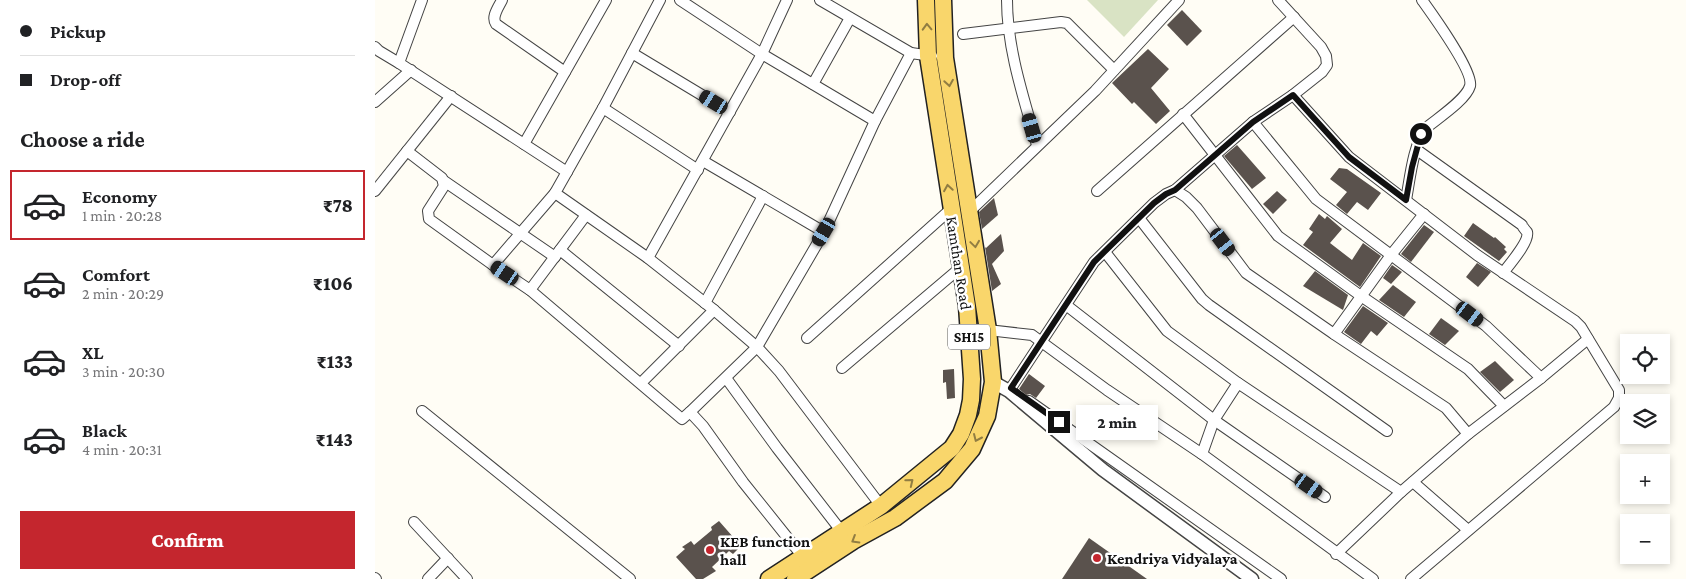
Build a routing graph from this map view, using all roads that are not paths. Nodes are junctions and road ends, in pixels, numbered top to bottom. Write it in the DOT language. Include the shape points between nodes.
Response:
graph roads {
  1 [pos="422,0"];
  2 [pos="502,0"];
  3 [pos="606,0"];
  4 [pos="660,0"];
  5 [pos="680,0"];
  6 [pos="787,0"];
  7 [pos="820,0"];
  8 [pos="926,0"];
  9 [pos="943,0"];
  10 [pos="1007,0"];
  11 [pos="1179,0"];
  12 [pos="1279,0"];
  13 [pos="1422,0"];
  14 [pos="1293,17"];
  15 [pos="850,18"];
  16 [pos="1009,28"];
  17 [pos="963,34"];
  18 [pos="375,48"];
  19 [pos="632,53"];
  20 [pos="911,53"];
  21 [pos="762,54"];
  22 [pos="927,56"];
  23 [pos="945,58"];
  24 [pos="399,63"];
  25 [pos="411,70"];
  26 [pos="1114,70"];
  27 [pos="565,72"];
  28 [pos="813,84"];
  29 [pos="1293,95"];
  30 [pos="451,96"];
  31 [pos="375,102"];
  32 [pos="603,108"];
  33 [pos="730,112"];
  34 [pos="1183,114"];
  35 [pos="875,121"];
  36 [pos="1253,122"];
  37 [pos="525,144"];
  38 [pos="1037,145"];
  39 [pos="1417,150"];
  40 [pos="407,151"];
  41 [pos="1215,155"];
  42 [pos="700,165"];
  43 [pos="567,172"];
  44 [pos="444,181"];
  45 [pos="1175,190"];
  46 [pos="375,191"];
  47 [pos="1097,191"];
  48 [pos="555,193"];
  49 [pos="763,196"];
  50 [pos="1406,200"];
  51 [pos="951,209"];
  52 [pos="970,211"];
  53 [pos="1424,214"];
  54 [pos="586,215"];
  55 [pos="1139,218"];
  56 [pos="954,228"];
  57 [pos="824,232"];
  58 [pos="520,234"];
  59 [pos="1105,252"];
  60 [pos="557,253"];
  61 [pos="1391,255"];
  62 [pos="648,258"];
  63 [pos="493,265"];
  64 [pos="961,268"];
  65 [pos="1503,273"];
  66 [pos="530,290"];
  67 [pos="1361,296"];
  68 [pos="705,302"];
  69 [pos="1066,306"];
  70 [pos="715,310"];
  71 [pos="988,330"];
  72 [pos="1334,334"];
  73 [pos="807,338"];
  74 [pos="1588,339"];
  75 [pos="1042,343"];
  76 [pos="679,346"];
  77 [pos="757,347"];
  78 [pos="841,368"];
  79 [pos="726,378"];
  80 [pos="1541,378"];
  81 [pos="993,382"];
  82 [pos="1238,383"];
  83 [pos="641,384"];
  84 [pos="1010,390"];
  85 [pos="1504,406"];
  86 [pos="422,411"];
  87 [pos="690,412"];
  88 [pos="968,415"];
  89 [pos="987,416"];
  90 [pos="1213,420"];
  91 [pos="1387,430"];
  92 [pos="1468,434"];
  93 [pos="1202,454"];
  94 [pos="1413,482"];
  95 [pos="1401,492"];
  96 [pos="1325,497"];
  97 [pos="881,506"];
  98 [pos="414,522"];
  99 [pos="1468,530"];
  100 [pos="842,532"];
  101 [pos="1336,554"];
  102 [pos="803,557"];
  103 [pos="448,558"];
  104 [pos="428,579"];
  105 [pos="467,579"];
  106 [pos="630,579"];
  107 [pos="769,579"];
  108 [pos="795,579"];
  109 [pos="1252,579"];
  110 [pos="1281,579"];
  111 [pos="1373,579"];
  112 [pos="1411,579"];
  1 -- 24 [label="street"];
  2 -- 27 [label="street" via="493,19 496,24"];
  3 -- 27 [label="street"];
  4 -- 19 [label="street"];
  5 -- 21 [label="street"];
  6 -- 21 [label="street"];
  7 -- 15 [label="street"];
  22 -- 8 [label="main road, Kamthan Road / SH15, one-way"];
  9 -- 23 [label="main road, Kamthan Road / SH15"];
  10 -- 16 [label="street"];
  11 -- 26 [label="street"];
  12 -- 14 [label="street"];
  13 -- 39 [label="street" via="1451,43 1471,84 1461,99 1421,134"];
  14 -- 29 [label="street" via="1321,47 1327,65"];
  14 -- 34 [label="street"];
  15 -- 20 [label="street"];
  15 -- 28 [label="street"];
  16 -- 17 [label="street"];
  16 -- 26 [label="street" via="1067,24"];
  16 -- 38 [label="street"];
  18 -- 24 [label="street"];
  19 -- 32 [label="street"];
  19 -- 33 [label="street"];
  20 -- 22 [label="street"];
  20 -- 35 [label="street"];
  21 -- 28 [label="street"];
  21 -- 33 [label="street"];
  22 -- 23 [label="street"];
  51 -- 22 [label="main road, Kamthan Road / SH15, one-way"];
  23 -- 52 [label="main road, Kamthan Road / SH15, one-way"];
  24 -- 25 [label="street"];
  25 -- 30 [label="street"];
  25 -- 31 [label="street"];
  26 -- 38 [label="street"];
  27 -- 37 [label="street"];
  28 -- 35 [label="street"];
  29 -- 36 [label="street"];
  29 -- 50 [label="street" via="1349,157"];
  30 -- 37 [label="street"];
  30 -- 40 [label="street"];
  32 -- 42 [label="street"];
  32 -- 43 [label="street"];
  33 -- 42 [label="street"];
  34 -- 41 [label="street"];
  34 -- 47 [label="street"];
  35 -- 57 [label="street"];
  36 -- 41 [label="street"];
  36 -- 61 [label="street" via="1316,199"];
  37 -- 43 [label="street"];
  38 -- 52 [label="street"];
  39 -- 50 [label="street"];
  39 -- 65 [label="street" via="1527,231 1527,238"];
  40 -- 44 [label="street"];
  40 -- 46 [label="street"];
  41 -- 45 [label="street"];
  41 -- 67 [label="street" via="1278,236"];
  42 -- 49 [label="street"];
  42 -- 62 [label="street"];
  43 -- 48 [label="street"];
  44 -- 58 [label="street"];
  44 -- 63 [label="street" via="428,211 429,219"];
  45 -- 55 [label="street"];
  45 -- 72 [label="street" via="1197,208 1246,273"];
  48 -- 54 [label="street"];
  48 -- 58 [label="street"];
  49 -- 57 [label="street"];
  49 -- 68 [label="street"];
  50 -- 53 [label="street"];
  51 -- 56 [label="main road, Kamthan Road / SH15"];
  51 -- 73 [label="street"];
  52 -- 56 [label="street"];
  52 -- 71 [label="main road, Kamthan Road / SH15, one-way"];
  53 -- 61 [label="street"];
  53 -- 65 [label="street"];
  54 -- 60 [label="street"];
  54 -- 62 [label="street"];
  55 -- 59 [label="street"];
  55 -- 91 [label="street" via="1209,305"];
  56 -- 64 [label="main road, Kamthan Road / SH15"];
  57 -- 77 [label="street"];
  58 -- 60 [label="street"];
  58 -- 63 [label="street"];
  59 -- 69 [label="street" via="1094,262"];
  59 -- 82 [label="street" via="1167,331"];
  60 -- 66 [label="street"];
  60 -- 76 [label="street"];
  61 -- 67 [label="street"];
  61 -- 80 [label="street" via="1486,326"];
  62 -- 68 [label="street"];
  63 -- 66 [label="street"];
  64 -- 78 [label="street"];
  64 -- 88 [label="main road, Kamthan Road / SH15" via="972,378"];
  65 -- 74 [label="street" via="1569,317 1581,327"];
  66 -- 83 [label="street"];
  67 -- 72 [label="street"];
  67 -- 85 [label="street" via="1468,369"];
  68 -- 70 [label="street"];
  69 -- 75 [label="street"];
  69 -- 90 [label="street"];
  70 -- 76 [label="street"];
  70 -- 77 [label="street"];
  71 -- 75 [label="street" via="1032,335"];
  71 -- 81 [label="main road, Kamthan Road / SH15"];
  72 -- 92 [label="street" via="1446,408"];
  74 -- 80 [label="street"];
  74 -- 99 [label="street" via="1619,390 1614,407"];
  75 -- 84 [label="street"];
  75 -- 93 [label="street"];
  76 -- 83 [label="street"];
  77 -- 79 [label="street"];
  77 -- 97 [label="street" via="779,371"];
  79 -- 87 [label="street"];
  79 -- 100 [label="street"];
  80 -- 85 [label="street"];
  81 -- 84 [label="street"];
  81 -- 89 [label="main road, Kamthan Road / SH15"];
  82 -- 90 [label="street"];
  82 -- 95 [label="street"];
  83 -- 87 [label="street" via="682,419"];
  84 -- 109 [label="street" via="1103,470"];
  84 -- 110 [label="street"];
  85 -- 92 [label="street"];
  86 -- 106 [label="street"];
  87 -- 102 [label="street"];
  88 -- 89 [label="main road"];
  97 -- 88 [label="main road, Kamthan Road / SH15, one-way" via="952,448"];
  89 -- 108 [label="main road, Kamthan Road / SH15, one-way" via="972,449 945,482 895,518"];
  90 -- 93 [label="street"];
  90 -- 96 [label="street"];
  92 -- 94 [label="street"];
  93 -- 101 [label="street"];
  94 -- 95 [label="street"];
  94 -- 99 [label="street"];
  95 -- 101 [label="street"];
  97 -- 100 [label="main road, Kamthan Road / SH15"];
  98 -- 103 [label="street"];
  99 -- 112 [label="street"];
  100 -- 102 [label="main road, Kamthan Road / SH15"];
  101 -- 111 [label="street"];
  102 -- 107 [label="main road, Kamthan Road / SH15"];
  103 -- 104 [label="street"];
  103 -- 105 [label="street"];
}
